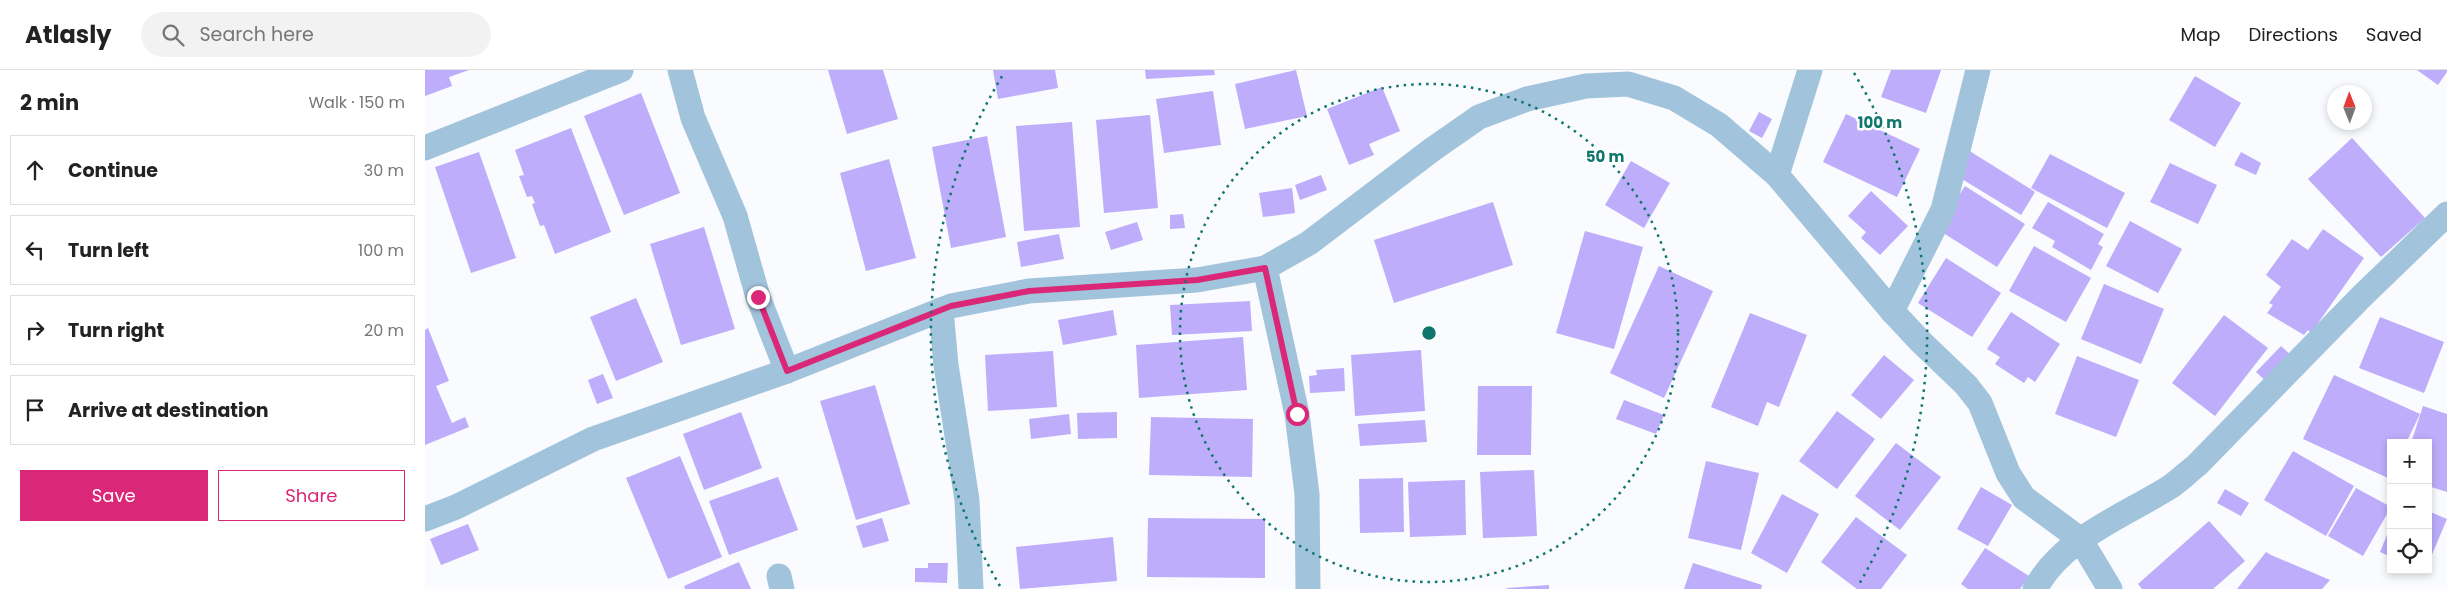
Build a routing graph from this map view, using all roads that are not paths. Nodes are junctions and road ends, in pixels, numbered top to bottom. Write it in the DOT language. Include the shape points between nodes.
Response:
graph roads {
  1 [pos="621,70"];
  2 [pos="680,70"];
  3 [pos="1810,70"];
  4 [pos="1978,70"];
  5 [pos="1627,77"];
  6 [pos="425,148"];
  7 [pos="1777,175"];
  8 [pos="2446,217"];
  9 [pos="1265,268"];
  10 [pos="941,310"];
  11 [pos="1892,311"];
  12 [pos="787,371"];
  13 [pos="425,518"];
  14 [pos="2080,539"];
  15 [pos="971,589"];
  16 [pos="1308,589"];
  17 [pos="2035,589"];
  18 [pos="2110,589"];
  1 -- 6 [label="street"];
  2 -- 12 [label="street" via="693,118 735,216 758,297"];
  3 -- 7 [label="street"];
  4 -- 11 [label="street" via="1943,210"];
  5 -- 7 [label="street" via="1674,98 1719,125"];
  5 -- 9 [label="street" via="1527,99 1479,117 1309,243"];
  7 -- 11 [label="street"];
  8 -- 14 [label="street" via="2361,298 2197,465 2171,486"];
  9 -- 10 [label="street" via="1197,280 1029,291"];
  9 -- 16 [label="street" via="1297,414 1307,494"];
  10 -- 12 [label="street"];
  10 -- 15 [label="street" via="946,365 967,500"];
  11 -- 14 [label="street" via="1980,403 2008,473 2024,498"];
  12 -- 13 [label="street" via="593,439 456,507"];
  14 -- 17 [label="street" via="2043,575"];
  14 -- 18 [label="street"];
}
